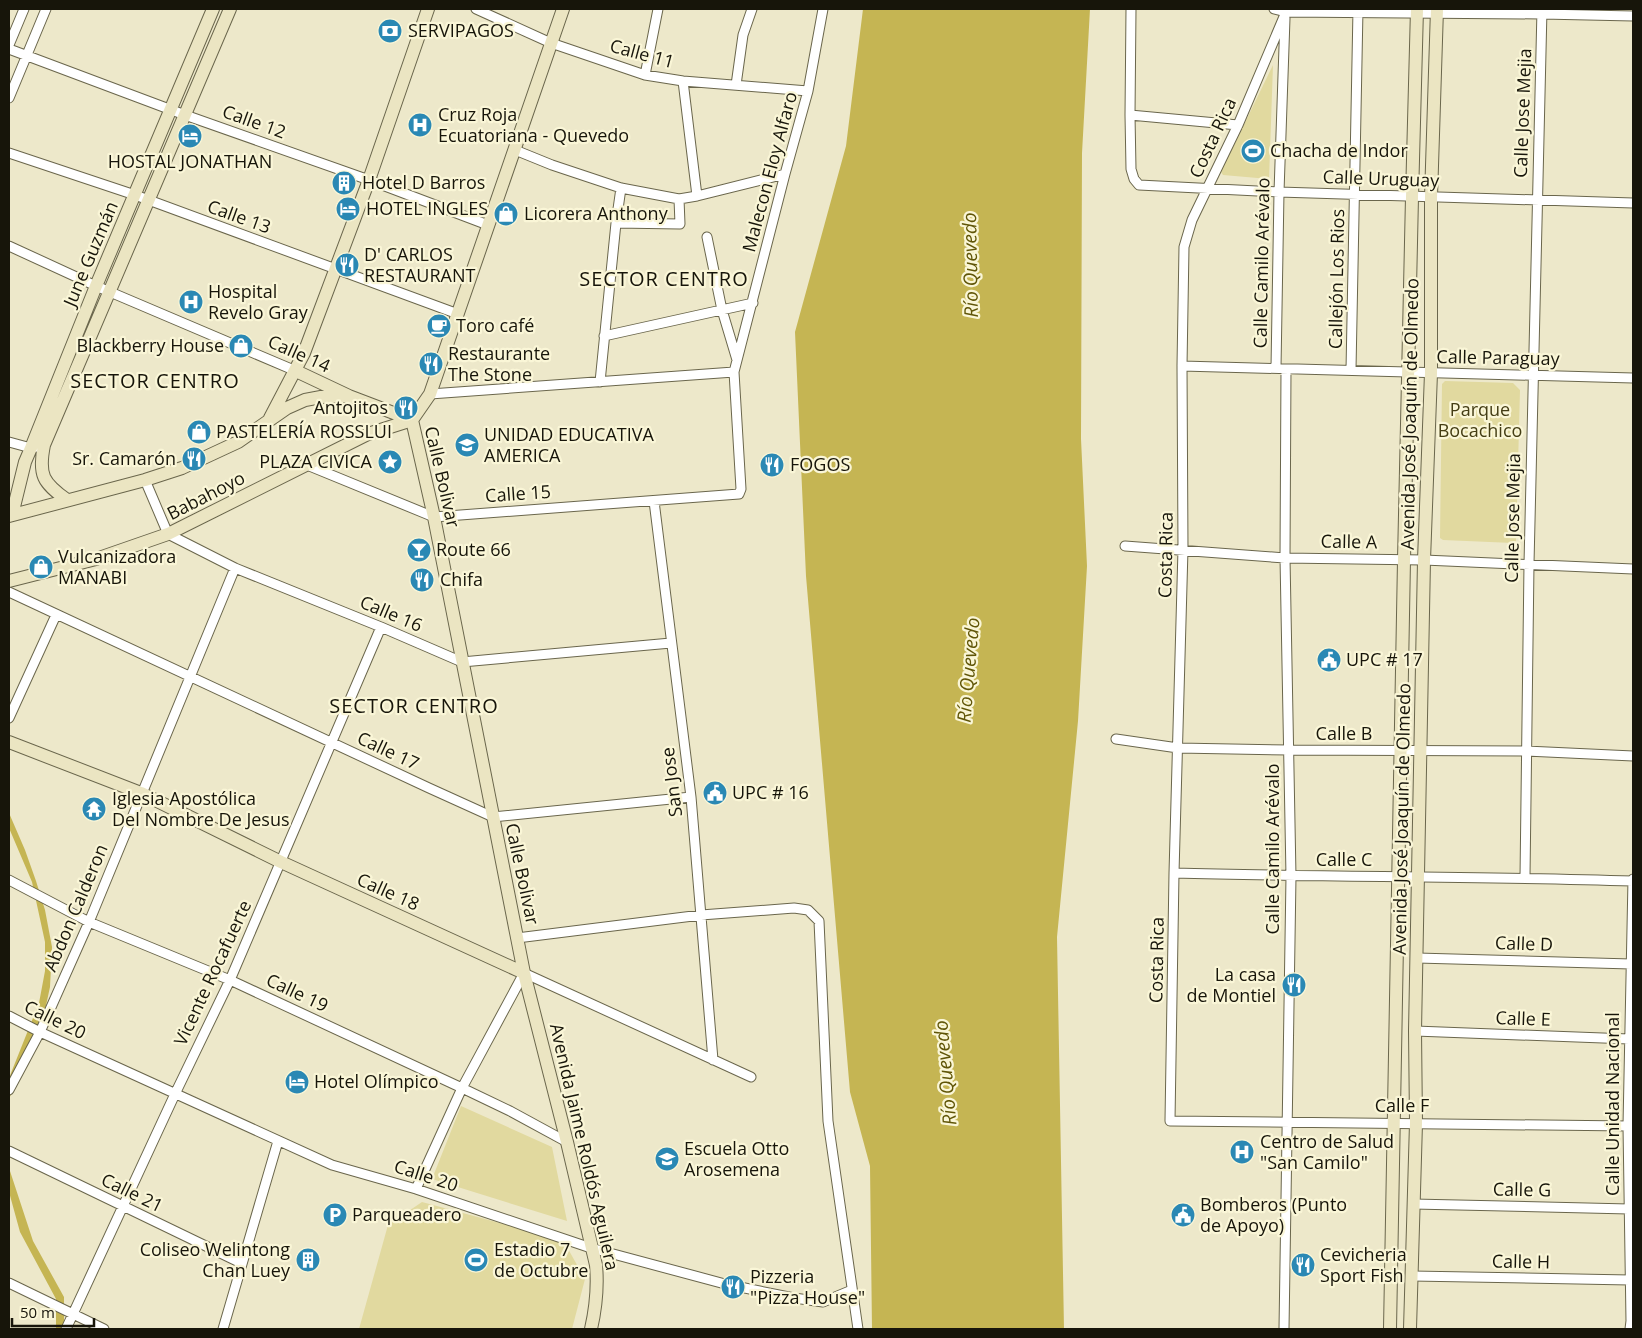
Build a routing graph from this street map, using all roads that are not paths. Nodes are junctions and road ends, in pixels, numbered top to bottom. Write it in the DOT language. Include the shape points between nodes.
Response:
graph roads {
  1 [pos="24,9"];
  2 [pos="46,9"];
  3 [pos="213,9"];
  4 [pos="230,9"];
  5 [pos="428,9"];
  6 [pos="476,9"];
  7 [pos="563,9"];
  8 [pos="658,9"];
  9 [pos="752,9"];
  10 [pos="824,9"];
  11 [pos="1131,9"];
  12 [pos="1274,9"];
  13 [pos="1286,10"];
  14 [pos="1358,11"];
  15 [pos="1418,11"];
  16 [pos="1437,11"];
  17 [pos="1542,11"];
  18 [pos="1633,16"];
  19 [pos="552,43"];
  20 [pos="9,47"];
  21 [pos="27,56"];
  22 [pos="645,75"];
  23 [pos="683,81"];
  24 [pos="736,85"];
  25 [pos="808,91"];
  26 [pos="9,98"];
  27 [pos="171,109"];
  28 [pos="185,115"];
  29 [pos="1130,116"];
  30 [pos="1238,125"];
  31 [pos="515,150"];
  32 [pos="9,153"];
  33 [pos="784,174"];
  34 [pos="369,180"];
  35 [pos="621,188"];
  36 [pos="1207,188"];
  37 [pos="1279,192"];
  38 [pos="1355,194"];
  39 [pos="135,195"];
  40 [pos="698,196"];
  41 [pos="1412,196"];
  42 [pos="1431,197"];
  43 [pos="679,199"];
  44 [pos="1537,200"];
  45 [pos="149,201"];
  46 [pos="1633,203"];
  47 [pos="616,223"];
  48 [pos="488,225"];
  49 [pos="707,237"];
  50 [pos="9,246"];
  51 [pos="336,269"];
  52 [pos="96,286"];
  53 [pos="110,292"];
  54 [pos="753,303"];
  55 [pos="722,310"];
  56 [pos="458,314"];
  57 [pos="604,336"];
  58 [pos="737,361"];
  59 [pos="1182,366"];
  60 [pos="1276,368"];
  61 [pos="1286,369"];
  62 [pos="1351,370"];
  63 [pos="296,371"];
  64 [pos="734,372"];
  65 [pos="1408,372"];
  66 [pos="1431,373"];
  67 [pos="1533,374"];
  68 [pos="1633,378"];
  69 [pos="600,382"];
  70 [pos="430,394"];
  71 [pos="349,396"];
  72 [pos="270,418"];
  73 [pos="412,420"];
  74 [pos="9,442"];
  75 [pos="44,445"];
  76 [pos="31,448"];
  77 [pos="307,465"];
  78 [pos="145,480"];
  79 [pos="740,493"];
  80 [pos="68,500"];
  81 [pos="654,502"];
  82 [pos="10,516"];
  83 [pos="434,516"];
  84 [pos="168,534"];
  85 [pos="1124,546"];
  86 [pos="1183,549"];
  87 [pos="1285,558"];
  88 [pos="1404,560"];
  89 [pos="1424,560"];
  90 [pos="1529,564"];
  91 [pos="234,568"];
  92 [pos="1633,569"];
  93 [pos="9,581"];
  94 [pos="9,592"];
  95 [pos="56,615"];
  96 [pos="381,626"];
  97 [pos="671,643"];
  98 [pos="462,662"];
  99 [pos="190,676"];
  100 [pos="9,718"];
  101 [pos="1116,739"];
  102 [pos="9,742"];
  103 [pos="331,742"];
  104 [pos="1178,748"];
  105 [pos="1289,750"];
  106 [pos="1400,751"];
  107 [pos="1421,751"];
  108 [pos="1526,751"];
  109 [pos="1633,756"];
  110 [pos="141,793"];
  111 [pos="691,797"];
  112 [pos="492,816"];
  113 [pos="281,862"];
  114 [pos="1174,873"];
  115 [pos="1291,876"];
  116 [pos="1399,877"];
  117 [pos="1419,877"];
  118 [pos="1525,877"];
  119 [pos="9,880"];
  120 [pos="1633,880"];
  121 [pos="701,915"];
  122 [pos="89,922"];
  123 [pos="518,938"];
  124 [pos="1416,958"];
  125 [pos="1631,964"];
  126 [pos="524,973"];
  127 [pos="230,980"];
  128 [pos="1631,1006"];
  129 [pos="9,1016"];
  130 [pos="1415,1031"];
  131 [pos="40,1032"];
  132 [pos="1629,1039"];
  133 [pos="713,1060"];
  134 [pos="751,1078"];
  135 [pos="462,1088"];
  136 [pos="9,1090"];
  137 [pos="174,1094"];
  138 [pos="1170,1121"];
  139 [pos="1288,1122"];
  140 [pos="1394,1122"];
  141 [pos="1416,1122"];
  142 [pos="1630,1124"];
  143 [pos="278,1141"];
  144 [pos="567,1142"];
  145 [pos="9,1151"];
  146 [pos="416,1189"];
  147 [pos="1413,1204"];
  148 [pos="122,1206"];
  149 [pos="1629,1209"];
  150 [pos="591,1248"];
  151 [pos="241,1263"];
  152 [pos="1412,1276"];
  153 [pos="1630,1280"];
  154 [pos="9,1283"];
  155 [pos="852,1290"];
  156 [pos="72,1312"];
  157 [pos="1632,1323"];
  158 [pos="66,1329"];
  159 [pos="104,1329"];
  160 [pos="223,1329"];
  161 [pos="591,1329"];
  162 [pos="858,1329"];
  163 [pos="1284,1329"];
  164 [pos="1390,1329"];
  165 [pos="1410,1329"];
  1 -- 20 [label="street"];
  2 -- 21 [label="street"];
  3 -- 27 [label="main road, June Guzmán"];
  4 -- 28 [label="main road, June Guzmán"];
  5 -- 34 [label="main road"];
  6 -- 19 [label="street, Calle 11"];
  7 -- 19 [label="main road, Calle Bolivar"];
  8 -- 22 [label="street"];
  9 -- 24 [label="street" via="743,35"];
  10 -- 25 [label="street, Malecon Eloy Alfaro"];
  11 -- 29 [label="street"];
  12 -- 13 [label="street"];
  13 -- 14 [label="street"];
  13 -- 30 [label="street, Costa Rica"];
  13 -- 37 [label="street, Calle Camilo Arévalo"];
  14 -- 15 [label="street"];
  14 -- 38 [label="street, Callejón Los Rios"];
  15 -- 16 [label="street"];
  15 -- 41 [label="main road, Avenida José Joaquín de Olmedo"];
  16 -- 17 [label="street"];
  16 -- 42 [label="main road, Avenida José Joaquín de Olmedo"];
  17 -- 18 [label="street"];
  17 -- 44 [label="street, Calle Jose Mejia"];
  19 -- 22 [label="street, Calle 11"];
  19 -- 31 [label="main road, Calle Bolivar"];
  20 -- 21 [label="street, Calle 12"];
  21 -- 26 [label="street"];
  21 -- 27 [label="street, Calle 12"];
  22 -- 23 [label="street, Calle 11"];
  23 -- 24 [label="street, Calle 11"];
  23 -- 40 [label="street"];
  24 -- 25 [label="street, Calle 11"];
  25 -- 33 [label="street, Malecon Eloy Alfaro"];
  27 -- 28 [label="street, Calle 12"];
  27 -- 39 [label="main road, June Guzmán"];
  28 -- 34 [label="street, Calle 12"];
  28 -- 45 [label="main road, June Guzmán"];
  29 -- 30 [label="street"];
  29 -- 36 [label="street, Calle Uruguay" via="1132,175 1136,182 1142,186"];
  30 -- 36 [label="street, Costa Rica"];
  31 -- 35 [label="street"];
  31 -- 48 [label="main road, Calle Bolivar"];
  32 -- 39 [label="street, Calle 13"];
  33 -- 40 [label="street"];
  33 -- 54 [label="street, Malecon Eloy Alfaro"];
  34 -- 48 [label="street, Calle 12"];
  34 -- 51 [label="main road"];
  35 -- 43 [label="street"];
  35 -- 47 [label="street"];
  36 -- 37 [label="street, Calle Uruguay"];
  36 -- 59 [label="street, Costa Rica" via="1184,247"];
  37 -- 38 [label="street, Calle Uruguay"];
  37 -- 60 [label="street, Calle Camilo Arévalo"];
  38 -- 41 [label="street, Calle Uruguay"];
  38 -- 62 [label="street, Callejón Los Rios"];
  39 -- 45 [label="street, Calle 13"];
  39 -- 52 [label="main road, June Guzmán"];
  40 -- 43 [label="street"];
  41 -- 42 [label="street, Calle Uruguay"];
  41 -- 65 [label="main road, Avenida José Joaquín de Olmedo"];
  42 -- 44 [label="street, Calle Uruguay"];
  42 -- 66 [label="main road, Avenida José Joaquín de Olmedo"];
  43 -- 47 [label="street" via="680,224"];
  44 -- 46 [label="street, Calle Uruguay"];
  44 -- 67 [label="street, Calle Jose Mejia"];
  45 -- 51 [label="street, Calle 13"];
  45 -- 53 [label="main road, June Guzmán"];
  47 -- 57 [label="street"];
  48 -- 56 [label="main road, Calle Bolivar"];
  49 -- 55 [label="street"];
  50 -- 52 [label="street, Calle 14"];
  51 -- 56 [label="street, Calle 13"];
  51 -- 63 [label="main road"];
  52 -- 53 [label="street, Calle 14"];
  52 -- 76 [label="main road, June Guzmán"];
  53 -- 63 [label="street, Calle 14"];
  53 -- 75 [label="main road, June Guzmán"];
  54 -- 55 [label="street"];
  54 -- 58 [label="street, Malecon Eloy Alfaro"];
  55 -- 57 [label="street"];
  55 -- 58 [label="street"];
  56 -- 70 [label="main road, Calle Bolivar"];
  57 -- 69 [label="street"];
  58 -- 64 [label="street, Malecon Eloy Alfaro"];
  59 -- 60 [label="street, Calle Paraguay"];
  59 -- 86 [label="street, Costa Rica"];
  60 -- 61 [label="street, Calle Paraguay"];
  61 -- 62 [label="street, Calle Paraguay"];
  61 -- 87 [label="street, Calle Camilo Arévalo"];
  62 -- 65 [label="street, Calle Paraguay"];
  63 -- 71 [label="main road, Calle 14"];
  63 -- 72 [label="main road"];
  64 -- 69 [label="street"];
  64 -- 79 [label="street, Malecon Eloy Alfaro"];
  65 -- 66 [label="street, Calle Paraguay"];
  65 -- 88 [label="main road, Avenida José Joaquín de Olmedo"];
  66 -- 67 [label="street, Calle Paraguay"];
  66 -- 89 [label="main road, Avenida José Joaquín de Olmedo"];
  67 -- 68 [label="street, Calle Paraguay"];
  67 -- 90 [label="street, Calle Jose Mejia"];
  69 -- 70 [label="street"];
  70 -- 73 [label="main road, Calle Bolivar"];
  71 -- 72 [label="main road" via="305,400"];
  71 -- 73 [label="main road, Calle 14"];
  72 -- 78 [label="main road" via="224,449"];
  73 -- 77 [label="main road, Babahoyo" via="368,434"];
  73 -- 83 [label="main road, Calle Bolivar"];
  74 -- 76 [label="street"];
  75 -- 76 [label="street"];
  75 -- 80 [label="main road, June Guzmán" via="40,464 46,483"];
  76 -- 82 [label="main road, June Guzmán"];
  77 -- 83 [label="street, Calle 15"];
  77 -- 84 [label="main road, Babahoyo"];
  78 -- 80 [label="main road"];
  78 -- 84 [label="street"];
  79 -- 81 [label="street, Calle 15"];
  80 -- 82 [label="main road"];
  81 -- 83 [label="street, Calle 15"];
  81 -- 97 [label="street, San Jose"];
  83 -- 98 [label="main road, Calle Bolivar"];
  84 -- 91 [label="street, Calle 16"];
  84 -- 93 [label="main road, Babahoyo" via="96,559"];
  85 -- 86 [label="street, Calle A"];
  86 -- 87 [label="street, Calle A"];
  86 -- 104 [label="street, Costa Rica"];
  87 -- 88 [label="street, Calle A"];
  87 -- 105 [label="street, Calle Camilo Arévalo"];
  88 -- 89 [label="street, Calle A"];
  88 -- 106 [label="main road, Avenida José Joaquín de Olmedo"];
  89 -- 90 [label="street, Calle A"];
  89 -- 107 [label="main road, Avenida José Joaquín de Olmedo"];
  90 -- 92 [label="street, Calle A"];
  90 -- 108 [label="street, Calle Jose Mejia"];
  91 -- 96 [label="street, Calle 16"];
  91 -- 99 [label="street, Abdon Calderon"];
  94 -- 95 [label="street, Calle 17"];
  95 -- 99 [label="street, Calle 17"];
  95 -- 100 [label="street"];
  96 -- 98 [label="street, Calle 16"];
  96 -- 103 [label="street, Vicente Rocafuerte"];
  97 -- 98 [label="street, Calle 16"];
  97 -- 111 [label="street, San Jose"];
  98 -- 112 [label="main road, Calle Bolivar"];
  99 -- 103 [label="street, Calle 17"];
  99 -- 110 [label="street, Abdon Calderon"];
  101 -- 104 [label="street, Calle B"];
  102 -- 110 [label="main road, Calle 18"];
  103 -- 112 [label="street, Calle 17"];
  103 -- 113 [label="street, Vicente Rocafuerte"];
  104 -- 105 [label="street, Calle B"];
  104 -- 114 [label="street, Costa Rica"];
  105 -- 106 [label="street, Calle B"];
  105 -- 115 [label="street, Calle Camilo Arévalo"];
  106 -- 107 [label="street, Calle B"];
  106 -- 116 [label="main road, Avenida José Joaquín de Olmedo"];
  107 -- 108 [label="street, Calle B"];
  107 -- 117 [label="main road, Avenida José Joaquín de Olmedo"];
  108 -- 109 [label="street, Calle B"];
  108 -- 118 [label="street, Calle Jose Mejia"];
  110 -- 113 [label="main road, Calle 18"];
  110 -- 122 [label="street, Abdon Calderon"];
  111 -- 112 [label="street"];
  111 -- 121 [label="street, San Jose"];
  112 -- 123 [label="main road, Calle Bolivar"];
  113 -- 126 [label="main road, Calle 18"];
  113 -- 127 [label="street, Vicente Rocafuerte"];
  114 -- 115 [label="street, Calle C"];
  114 -- 138 [label="street, Costa Rica"];
  115 -- 116 [label="street, Calle C"];
  115 -- 139 [label="street, Calle Camilo Arévalo"];
  116 -- 117 [label="street, Calle C"];
  116 -- 140 [label="main road, Avenida José Joaquín de Olmedo"];
  117 -- 118 [label="street, Calle C"];
  117 -- 124 [label="main road, Avenida José Joaquín de Olmedo"];
  118 -- 120 [label="street, Calle C"];
  119 -- 122 [label="street, Calle 19"];
  120 -- 125 [label="street, Calle Unidad Nacional"];
  121 -- 123 [label="street"];
  121 -- 133 [label="street, San Jose"];
  121 -- 155 [label="street" via="794,908 808,910 818,921 828,1121"];
  122 -- 127 [label="street, Calle 19"];
  122 -- 131 [label="street, Abdon Calderon"];
  123 -- 126 [label="main road, Calle Bolivar"];
  124 -- 125 [label="street, Calle D"];
  124 -- 130 [label="main road, Avenida José Joaquín de Olmedo"];
  125 -- 128 [label="street, Calle Unidad Nacional"];
  126 -- 133 [label="street, Calle 18"];
  126 -- 135 [label="street"];
  126 -- 144 [label="main road, Avenida Jaime Roldós Aguilera"];
  127 -- 135 [label="street, Calle 19"];
  127 -- 137 [label="street, Vicente Rocafuerte"];
  128 -- 132 [label="street, Calle Unidad Nacional"];
  129 -- 131 [label="street, Calle 20"];
  130 -- 132 [label="street, Calle E"];
  130 -- 141 [label="main road, Avenida José Joaquín de Olmedo"];
  131 -- 136 [label="street, Abdon Calderon"];
  131 -- 137 [label="street, Calle 20"];
  132 -- 142 [label="street, Calle Unidad Nacional"];
  133 -- 134 [label="street, Calle 18"];
  135 -- 144 [label="street, Calle 19"];
  135 -- 146 [label="street"];
  137 -- 143 [label="street, Calle 20"];
  137 -- 148 [label="street, Vicente Rocafuerte"];
  138 -- 139 [label="street, Calle F"];
  139 -- 140 [label="street, Calle F"];
  139 -- 163 [label="street, Calle Camilo Arévalo"];
  140 -- 141 [label="street, Calle F"];
  140 -- 164 [label="main road, Avenida José Joaquín de Olmedo"];
  141 -- 142 [label="street, Calle F"];
  141 -- 147 [label="main road, Avenida José Joaquín de Olmedo"];
  142 -- 149 [label="street, Calle Unidad Nacional"];
  143 -- 146 [label="street, Calle 20" via="332,1166"];
  143 -- 151 [label="street"];
  144 -- 150 [label="main road, Avenida Jaime Roldós Aguilera"];
  145 -- 148 [label="street, Calle 21"];
  146 -- 150 [label="street, Calle 20"];
  147 -- 149 [label="street, Calle G"];
  147 -- 152 [label="main road, Avenida José Joaquín de Olmedo"];
  148 -- 151 [label="street, Calle 21"];
  148 -- 156 [label="street, Vicente Rocafuerte"];
  149 -- 153 [label="street, Calle Unidad Nacional"];
  150 -- 155 [label="street, Calle 20" via="725,1284 794,1298 823,1302"];
  150 -- 161 [label="main road, Avenida Jaime Roldós Aguilera" via="598,1281"];
  151 -- 160 [label="street"];
  152 -- 153 [label="street, Calle H"];
  152 -- 165 [label="main road, Avenida José Joaquín de Olmedo"];
  153 -- 157 [label="street, Calle Unidad Nacional"];
  154 -- 156 [label="street"];
  155 -- 162 [label="street"];
  156 -- 158 [label="street, Vicente Rocafuerte"];
  156 -- 159 [label="street"];
}
